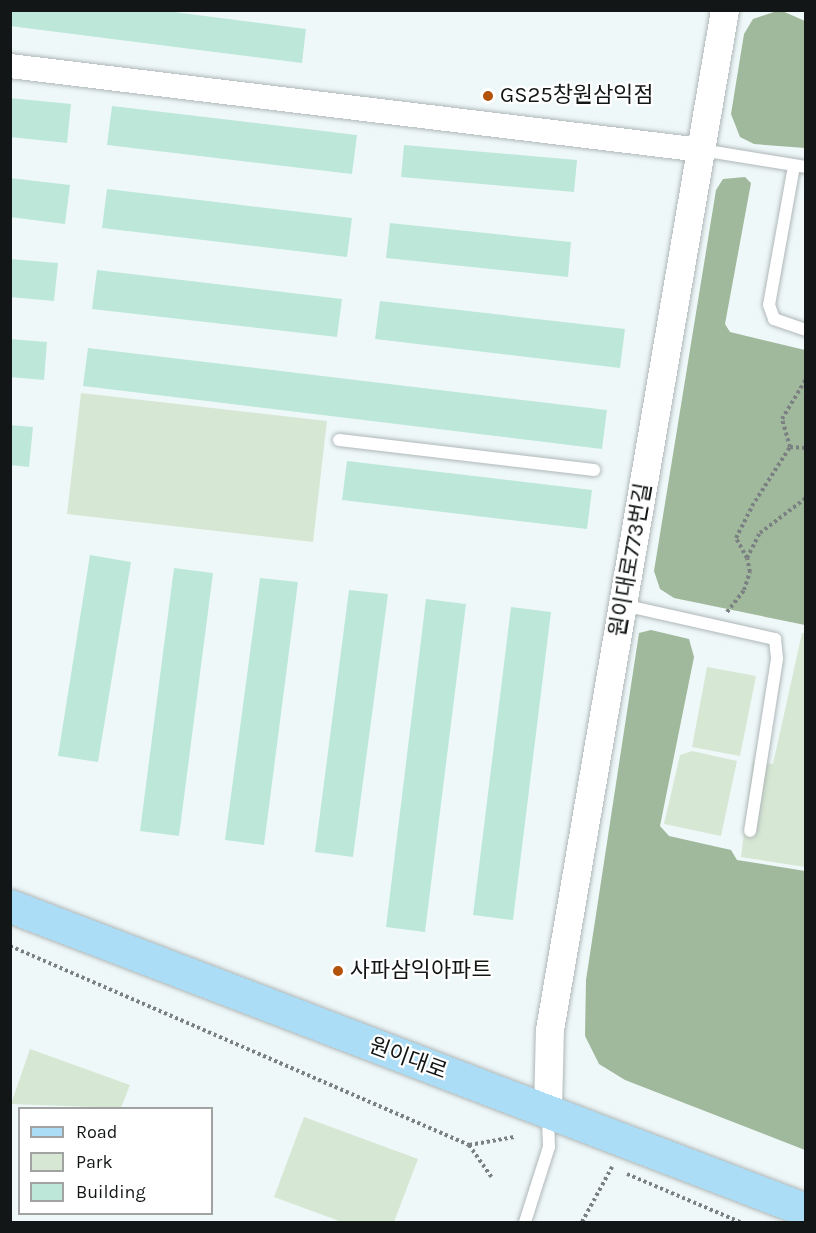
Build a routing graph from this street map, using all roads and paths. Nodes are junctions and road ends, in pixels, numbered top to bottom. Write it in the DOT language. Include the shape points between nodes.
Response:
graph roads {
  1 [pos="725,10"];
  2 [pos="10,66"];
  3 [pos="701,150"];
  4 [pos="800,166"];
  5 [pos="806,330"];
  6 [pos="806,379"];
  7 [pos="339,440"];
  8 [pos="789,447"];
  9 [pos="806,448"];
  10 [pos="594,470"];
  11 [pos="806,498"];
  12 [pos="747,558"];
  13 [pos="623,605"];
  14 [pos="717,612"];
  15 [pos="750,831"];
  16 [pos="10,906"];
  17 [pos="10,946"];
  18 [pos="548,1110"];
  19 [pos="514,1137"];
  20 [pos="469,1145"];
  21 [pos="491,1177"];
  22 [pos="806,1210"];
  23 [pos="525,1222"];
  24 [pos="582,1222"];
  25 [pos="740,1222"];
  1 -- 3 [label="street, 원이대로773번길"];
  2 -- 3 [label="street"];
  3 -- 4 [label="lane"];
  3 -- 13 [label="street, 원이대로773번길"];
  4 -- 5 [label="lane" via="769,305 774,319"];
  6 -- 8 [label="path" via="782,419"];
  7 -- 10 [label="lane"];
  8 -- 9 [label="path"];
  8 -- 12 [label="path" via="736,538"];
  11 -- 12 [label="path" via="760,533"];
  12 -- 14 [label="path" via="750,572 744,590 726,613"];
  13 -- 15 [label="lane" via="775,639 777,659"];
  13 -- 18 [label="street, 원이대로773번길" via="550,1030"];
  16 -- 18 [label="main road, 원이대로"];
  17 -- 20 [label="path"];
  18 -- 22 [label="main road, 원이대로"];
  18 -- 23 [label="lane" via="549,1147"];
  19 -- 20 [label="path"];
  20 -- 21 [label="path"];
  24 -- 25 [label="path" via="610,1166"];
}
